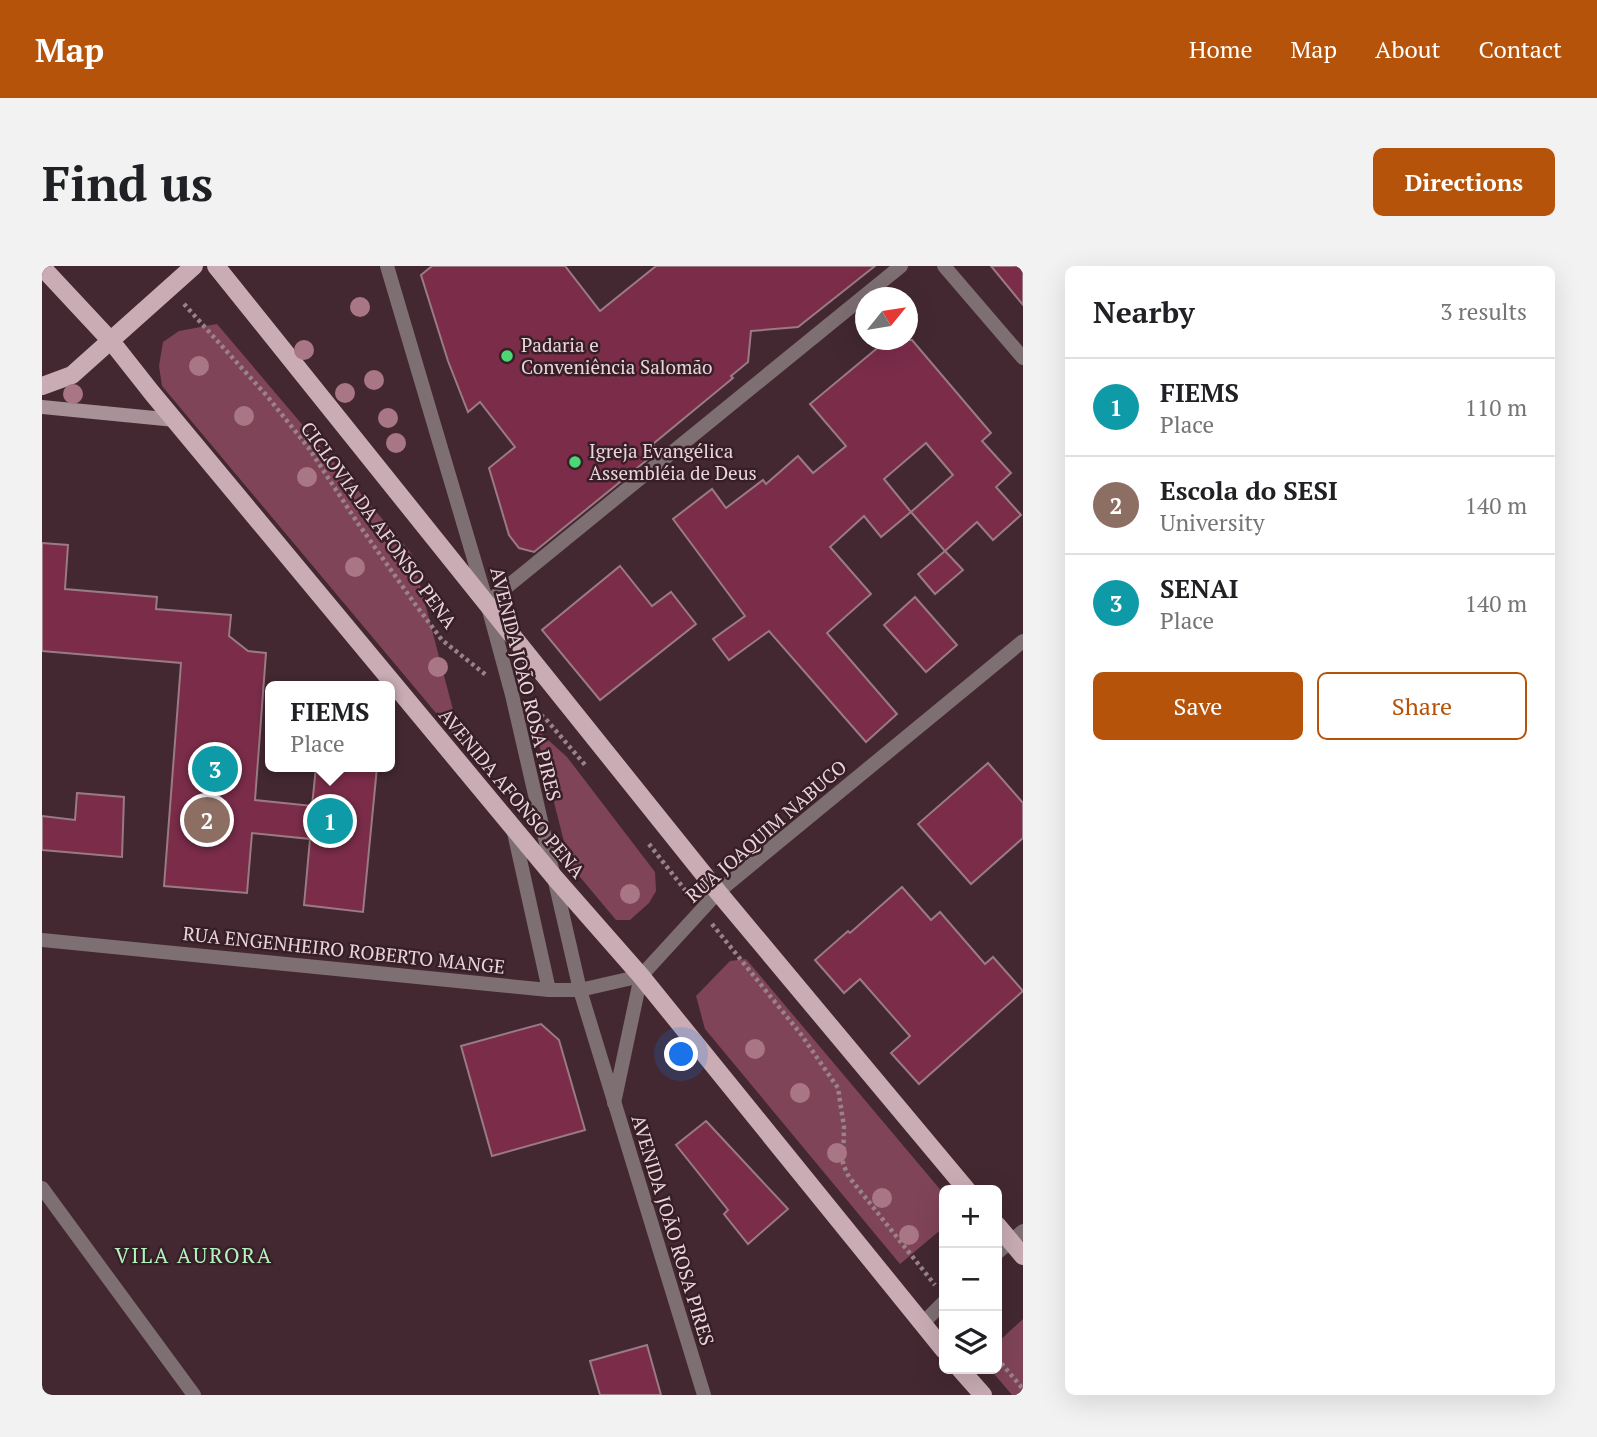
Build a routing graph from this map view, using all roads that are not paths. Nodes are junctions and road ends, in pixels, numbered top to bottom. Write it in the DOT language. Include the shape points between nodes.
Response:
graph roads {
  1 [pos="194,266"];
  2 [pos="216,266"];
  3 [pos="387,266"];
  4 [pos="901,266"];
  5 [pos="944,266"];
  6 [pos="42,267"];
  7 [pos="111,341"];
  8 [pos="1023,358"];
  9 [pos="42,386"];
  10 [pos="42,407"];
  11 [pos="175,420"];
  12 [pos="487,603"];
  13 [pos="1023,641"];
  14 [pos="391,681"];
  15 [pos="395,686"];
  16 [pos="513,828"];
  17 [pos="555,878"];
  18 [pos="718,892"];
  19 [pos="42,940"];
  20 [pos="642,976"];
  21 [pos="549,990"];
  22 [pos="580,990"];
  23 [pos="614,1102"];
  24 [pos="963,1185"];
  25 [pos="42,1188"];
  26 [pos="1010,1241"];
  27 [pos="1023,1256"];
  28 [pos="939,1307"];
  29 [pos="922,1324"];
  30 [pos="939,1344"];
  31 [pos="964,1374"];
  32 [pos="194,1395"];
  33 [pos="704,1395"];
  34 [pos="983,1395"];
  1 -- 7 [label="main road"];
  2 -- 12 [label="main road"];
  3 -- 12 [label="street, AVENIDA JOÃO ROSA PIRES"];
  4 -- 12 [label="street"];
  5 -- 8 [label="street"];
  6 -- 7 [label="main road, AVENIDA AFONSO PENA"];
  7 -- 9 [label="main road" via="72,375"];
  7 -- 11 [label="main road, AVENIDA AFONSO PENA"];
  10 -- 11 [label="main road"];
  11 -- 14 [label="main road, AVENIDA AFONSO PENA"];
  12 -- 17 [label="street, AVENIDA JOÃO ROSA PIRES"];
  12 -- 18 [label="main road"];
  13 -- 18 [label="street, RUA JOAQUIM NABUCO"];
  15 -- 16 [label="main road, AVENIDA AFONSO PENA"];
  16 -- 17 [label="main road, AVENIDA AFONSO PENA"];
  16 -- 21 [label="street"];
  17 -- 20 [label="main road, AVENIDA AFONSO PENA"];
  17 -- 22 [label="street, AVENIDA JOÃO ROSA PIRES"];
  18 -- 20 [label="street, RUA JOAQUIM NABUCO"];
  18 -- 24 [label="main road"];
  19 -- 21 [label="street, RUA ENGENHEIRO ROBERTO MANGE"];
  20 -- 22 [label="street, RUA ENGENHEIRO ROBERTO MANGE"];
  20 -- 23 [label="street, RUA JOAQUIM NABUCO"];
  20 -- 29 [label="main road, AVENIDA AFONSO PENA"];
  21 -- 22 [label="street, RUA ENGENHEIRO ROBERTO MANGE"];
  22 -- 23 [label="street, AVENIDA JOÃO ROSA PIRES"];
  23 -- 33 [label="street, AVENIDA JOÃO ROSA PIRES"];
  25 -- 32 [label="street"];
  26 -- 27 [label="main road"];
  28 -- 29 [label="street"];
  29 -- 30 [label="main road, AVENIDA AFONSO PENA"];
  31 -- 34 [label="main road"];
}
